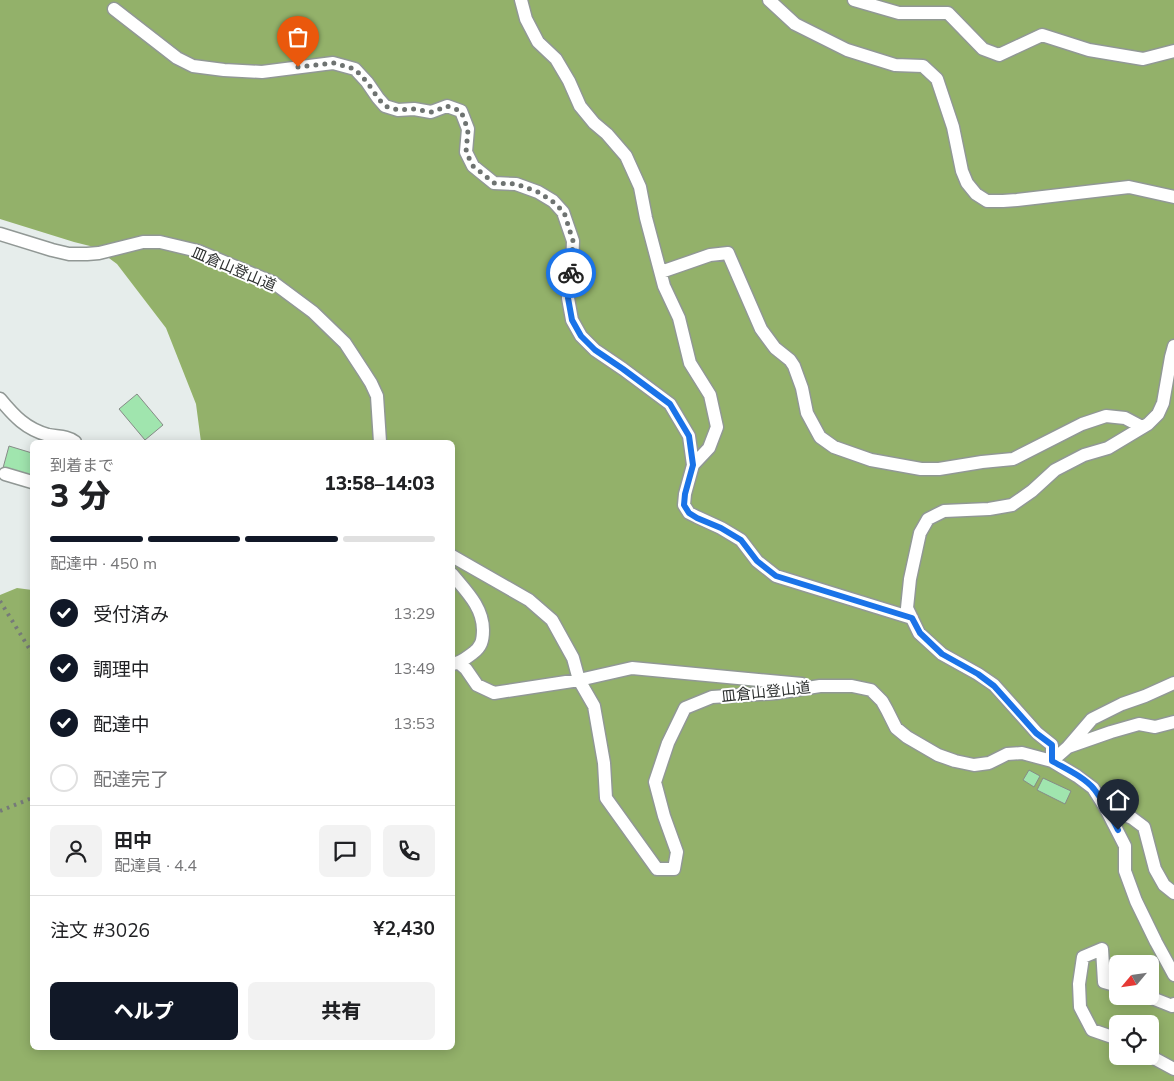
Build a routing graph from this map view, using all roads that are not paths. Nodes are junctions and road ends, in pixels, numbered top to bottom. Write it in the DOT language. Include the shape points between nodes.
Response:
graph roads {
  1 [pos="520,0"];
  2 [pos="769,0"];
  3 [pos="854,0"];
  4 [pos="114,9"];
  5 [pos="1174,51"];
  6 [pos="1174,197"];
  7 [pos="0,234"];
  8 [pos="661,272"];
  9 [pos="1174,346"];
  10 [pos="0,399"];
  11 [pos="1142,427"];
  12 [pos="72,440"];
  13 [pos="380,440"];
  14 [pos="693,465"];
  15 [pos="5,474"];
  16 [pos="30,481"];
  17 [pos="455,558"];
  18 [pos="455,578"];
  19 [pos="912,618"];
  20 [pos="456,663"];
  21 [pos="579,680"];
  22 [pos="1174,684"];
  23 [pos="820,686"];
  24 [pos="1174,722"];
  25 [pos="1068,746"];
  26 [pos="1052,761"];
  27 [pos="1105,807"];
  28 [pos="1174,893"];
  29 [pos="1174,975"];
  30 [pos="1109,983"];
  31 [pos="1159,1001"];
  32 [pos="1174,1004"];
  33 [pos="1109,1036"];
  34 [pos="1159,1061"];
  35 [pos="1174,1069"];
  1 -- 8 [label="street" via="538,42 556,59 580,106 626,156 640,187"];
  2 -- 6 [label="street" via="795,24 847,50 896,65 923,66 937,79 967,183 987,201 1129,187"];
  3 -- 5 [label="street" via="899,14 948,13 983,49 999,55 1042,35 1089,50 1143,59"];
  4 -- 14 [label="street" via="177,58 194,66 262,72 334,63 355,69 385,106 432,112 447,106 461,111 468,130 466,152 473,166 494,183 516,184 538,192 564,212 573,241 568,298 572,320 581,336 595,350 670,404 689,436"];
  7 -- 13 [label="street, 皿倉山登山道" via="69,254 99,253 143,242 160,242 198,251 274,283 313,312 345,344 364,372 377,396"];
  8 -- 11 [label="street" via="710,255 728,253 760,329 794,366 807,413 820,437 834,447 871,460 939,469 1013,459 1082,424 1106,416 1125,418"];
  8 -- 14 [label="street" via="679,318 690,363 710,395 717,427 709,448"];
  9 -- 11 [label="street" via="1163,404 1158,414"];
  10 -- 12 [label="street" via="15,417 30,427"];
  11 -- 19 [label="street" via="1108,448 1084,455 1055,470 1012,505 988,510 944,511 928,519 920,533 910,579 907,608"];
  14 -- 19 [label="street" via="684,505 689,513 741,540 757,561 776,576"];
  15 -- 16 [label="street"];
  17 -- 21 [label="street, 皿倉山登山道" via="529,600 552,620 573,658"];
  18 -- 20 [label="street" via="476,604 483,623 483,640 478,649"];
  19 -- 26 [label="street" via="920,633 942,654 994,686 1036,733 1052,745"];
  20 -- 21 [label="street" via="466,669 476,685 494,693"];
  21 -- 23 [label="street" via="632,668"];
  21 -- 23 [label="street, 皿倉山登山道" via="594,706 604,763 606,798 657,869 674,869 677,852 655,782 668,743 685,708 712,697 776,693"];
  22 -- 25 [label="street" via="1092,718"];
  23 -- 26 [label="street, 皿倉山登山道" via="852,686 871,690 888,710 896,728 938,755 955,761 974,766 1007,754 1022,753"];
  24 -- 25 [label="street" via="1155,727 1139,724"];
  25 -- 26 [label="street"];
  26 -- 27 [label="street, 皿倉山登山道" via="1093,788"];
  27 -- 28 [label="street" via="1144,826 1156,869 1164,885"];
  27 -- 29 [label="street, 皿倉山登山道" via="1125,846 1125,871 1136,901"];
  30 -- 33 [label="street" via="1104,982 1102,949 1084,957 1079,984 1080,1008 1092,1030"];
  31 -- 32 [label="street"];
  34 -- 35 [label="street"];
}
